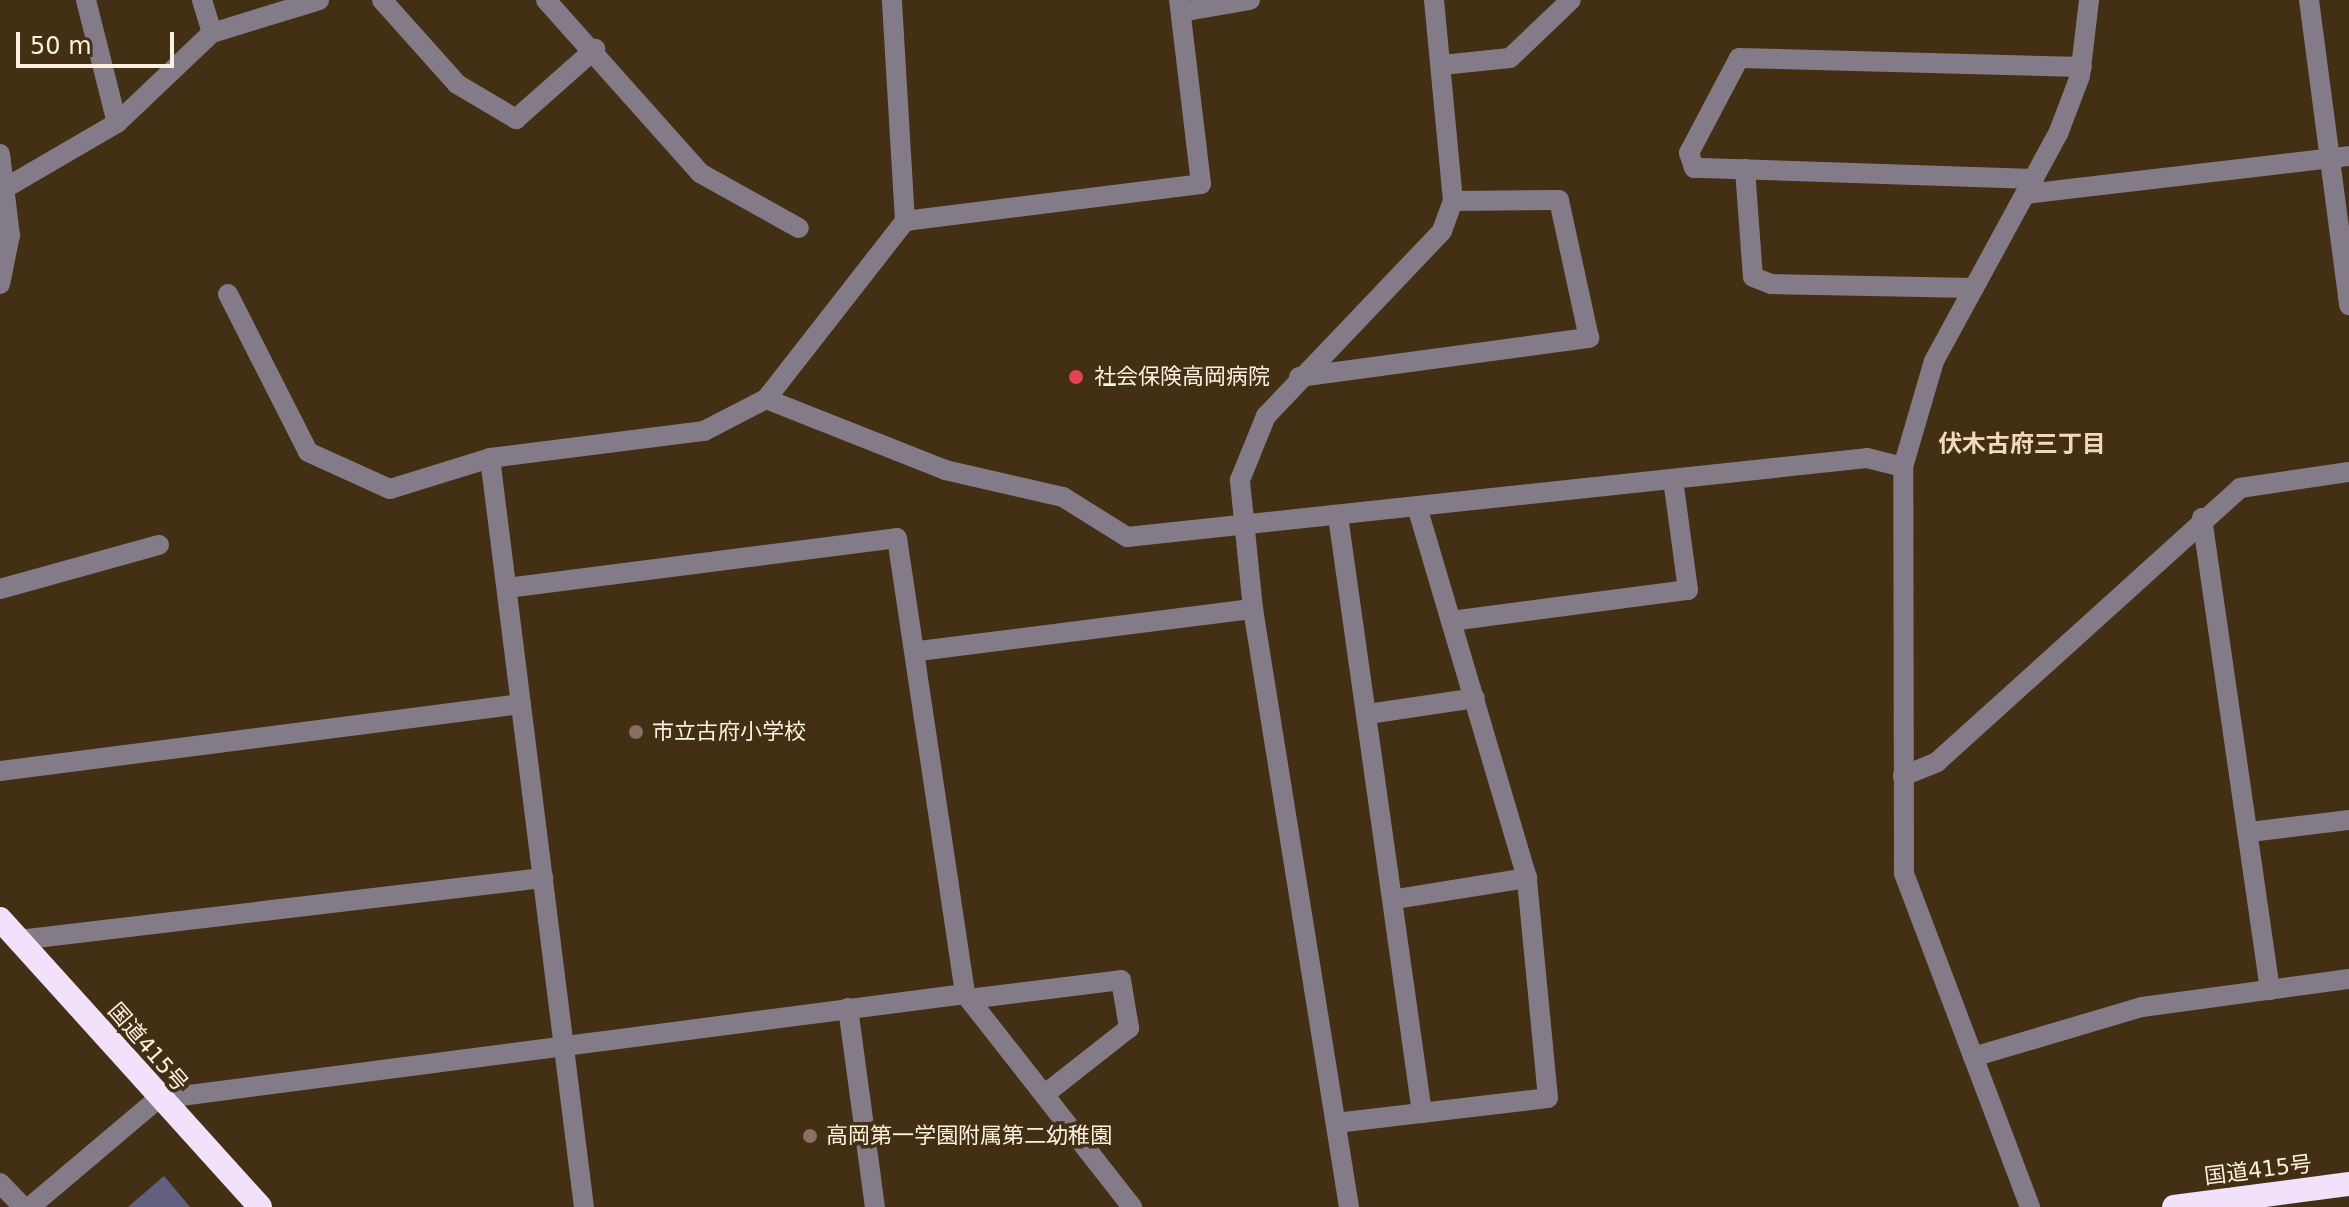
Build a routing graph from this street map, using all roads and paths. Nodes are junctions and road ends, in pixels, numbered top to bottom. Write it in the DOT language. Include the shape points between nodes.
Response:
graph roads {
  1 [pos="86,0"];
  2 [pos="202,0"];
  3 [pos="319,0"];
  4 [pos="382,0"];
  5 [pos="546,0"];
  6 [pos="892,0"];
  7 [pos="1250,0"];
  8 [pos="1434,0"];
  9 [pos="1571,0"];
  10 [pos="2089,0"];
  11 [pos="2309,0"];
  12 [pos="1180,6"];
  13 [pos="212,33"];
  14 [pos="595,49"];
  15 [pos="1442,65"];
  16 [pos="2082,67"];
  17 [pos="117,123"];
  18 [pos="0,154"];
  19 [pos="2339,158"];
  20 [pos="1745,169"];
  21 [pos="2030,186"];
  22 [pos="4,192"];
  23 [pos="1453,201"];
  24 [pos="905,221"];
  25 [pos="799,228"];
  26 [pos="0,284"];
  27 [pos="1974,288"];
  28 [pos="228,294"];
  29 [pos="2349,305"];
  30 [pos="1299,377"];
  31 [pos="766,399"];
  32 [pos="490,458"];
  33 [pos="1903,467"];
  34 [pos="2349,472"];
  35 [pos="1673,479"];
  36 [pos="1417,507"];
  37 [pos="1338,516"];
  38 [pos="2202,518"];
  39 [pos="1242,526"];
  40 [pos="159,545"];
  41 [pos="507,588"];
  42 [pos="0,589"];
  43 [pos="1253,609"];
  44 [pos="1451,621"];
  45 [pos="919,651"];
  46 [pos="1475,698"];
  47 [pos="521,704"];
  48 [pos="1368,714"];
  49 [pos="0,771"];
  50 [pos="1903,776"];
  51 [pos="2349,820"];
  52 [pos="2250,832"];
  53 [pos="543,878"];
  54 [pos="1527,878"];
  55 [pos="1396,899"];
  56 [pos="0,919"];
  57 [pos="19,940"];
  58 [pos="2349,979"];
  59 [pos="2270,990"];
  60 [pos="967,997"];
  61 [pos="848,1008"];
  62 [pos="564,1045"];
  63 [pos="1973,1057"];
  64 [pos="1045,1094"];
  65 [pos="158,1099"];
  66 [pos="1422,1113"];
  67 [pos="1336,1123"];
  68 [pos="0,1183"];
  69 [pos="2349,1184"];
  70 [pos="23,1207"];
  71 [pos="30,1207"];
  72 [pos="260,1207"];
  73 [pos="584,1207"];
  74 [pos="875,1207"];
  75 [pos="1132,1207"];
  76 [pos="1349,1207"];
  77 [pos="2030,1207"];
  78 [pos="2174,1207"];
  1 -- 17 [label="street"];
  2 -- 13 [label="street"];
  3 -- 13 [label="street"];
  4 -- 14 [label="street" via="457,84 516,119"];
  5 -- 14 [label="street"];
  6 -- 24 [label="street"];
  7 -- 12 [label="street"];
  8 -- 15 [label="street"];
  9 -- 15 [label="street" via="1510,58"];
  10 -- 16 [label="street"];
  11 -- 19 [label="street"];
  12 -- 24 [label="street" via="1201,184"];
  13 -- 17 [label="street"];
  14 -- 25 [label="street" via="700,173"];
  15 -- 23 [label="street"];
  16 -- 20 [label="street" via="1739,58 1689,153 1694,168"];
  16 -- 21 [label="street"];
  17 -- 22 [label="street"];
  18 -- 22 [label="street"];
  19 -- 21 [label="street"];
  19 -- 29 [label="street"];
  20 -- 21 [label="street"];
  20 -- 27 [label="street" via="1753,277 1771,284"];
  21 -- 27 [label="street"];
  22 -- 26 [label="street" via="10,235"];
  23 -- 30 [label="street" via="1442,231"];
  23 -- 30 [label="street" via="1559,200 1589,338"];
  24 -- 31 [label="street"];
  27 -- 33 [label="street" via="1934,361"];
  28 -- 32 [label="street" via="308,452 390,489"];
  30 -- 39 [label="street" via="1266,416 1248,458 1240,480"];
  31 -- 32 [label="street" via="704,431"];
  31 -- 39 [label="street" via="945,470 1063,497 1127,537"];
  32 -- 41 [label="street"];
  33 -- 35 [label="street" via="1867,458"];
  33 -- 50 [label="street"];
  34 -- 38 [label="street" via="2240,488"];
  35 -- 36 [label="street"];
  35 -- 44 [label="street" via="1688,590"];
  36 -- 37 [label="street"];
  36 -- 44 [label="street"];
  37 -- 39 [label="street"];
  37 -- 48 [label="street"];
  38 -- 50 [label="street" via="1937,762"];
  38 -- 52 [label="street"];
  39 -- 43 [label="street"];
  40 -- 42 [label="street"];
  41 -- 45 [label="street" via="897,538"];
  41 -- 47 [label="street"];
  43 -- 45 [label="street"];
  43 -- 67 [label="street"];
  44 -- 46 [label="street"];
  45 -- 60 [label="street"];
  46 -- 48 [label="street"];
  46 -- 54 [label="street"];
  47 -- 49 [label="street"];
  47 -- 53 [label="street"];
  48 -- 55 [label="street"];
  50 -- 63 [label="street" via="1904,873"];
  51 -- 52 [label="street"];
  52 -- 59 [label="street"];
  53 -- 57 [label="street"];
  53 -- 62 [label="street"];
  54 -- 55 [label="street"];
  54 -- 66 [label="street" via="1548,1098"];
  55 -- 66 [label="street"];
  56 -- 57 [label="highway, 国道415号"];
  57 -- 65 [label="highway, 国道415号"];
  58 -- 59 [label="street"];
  59 -- 63 [label="street" via="2142,1007"];
  60 -- 61 [label="street"];
  60 -- 64 [label="street"];
  60 -- 64 [label="street" via="1121,980 1129,1028"];
  61 -- 62 [label="street"];
  61 -- 74 [label="street"];
  62 -- 65 [label="street"];
  62 -- 73 [label="street"];
  63 -- 77 [label="street"];
  64 -- 75 [label="street"];
  65 -- 71 [label="street"];
  65 -- 72 [label="highway, 国道415号"];
  66 -- 67 [label="street"];
  67 -- 76 [label="street"];
  68 -- 70 [label="street"];
  69 -- 78 [label="highway, 国道415号"];
}
